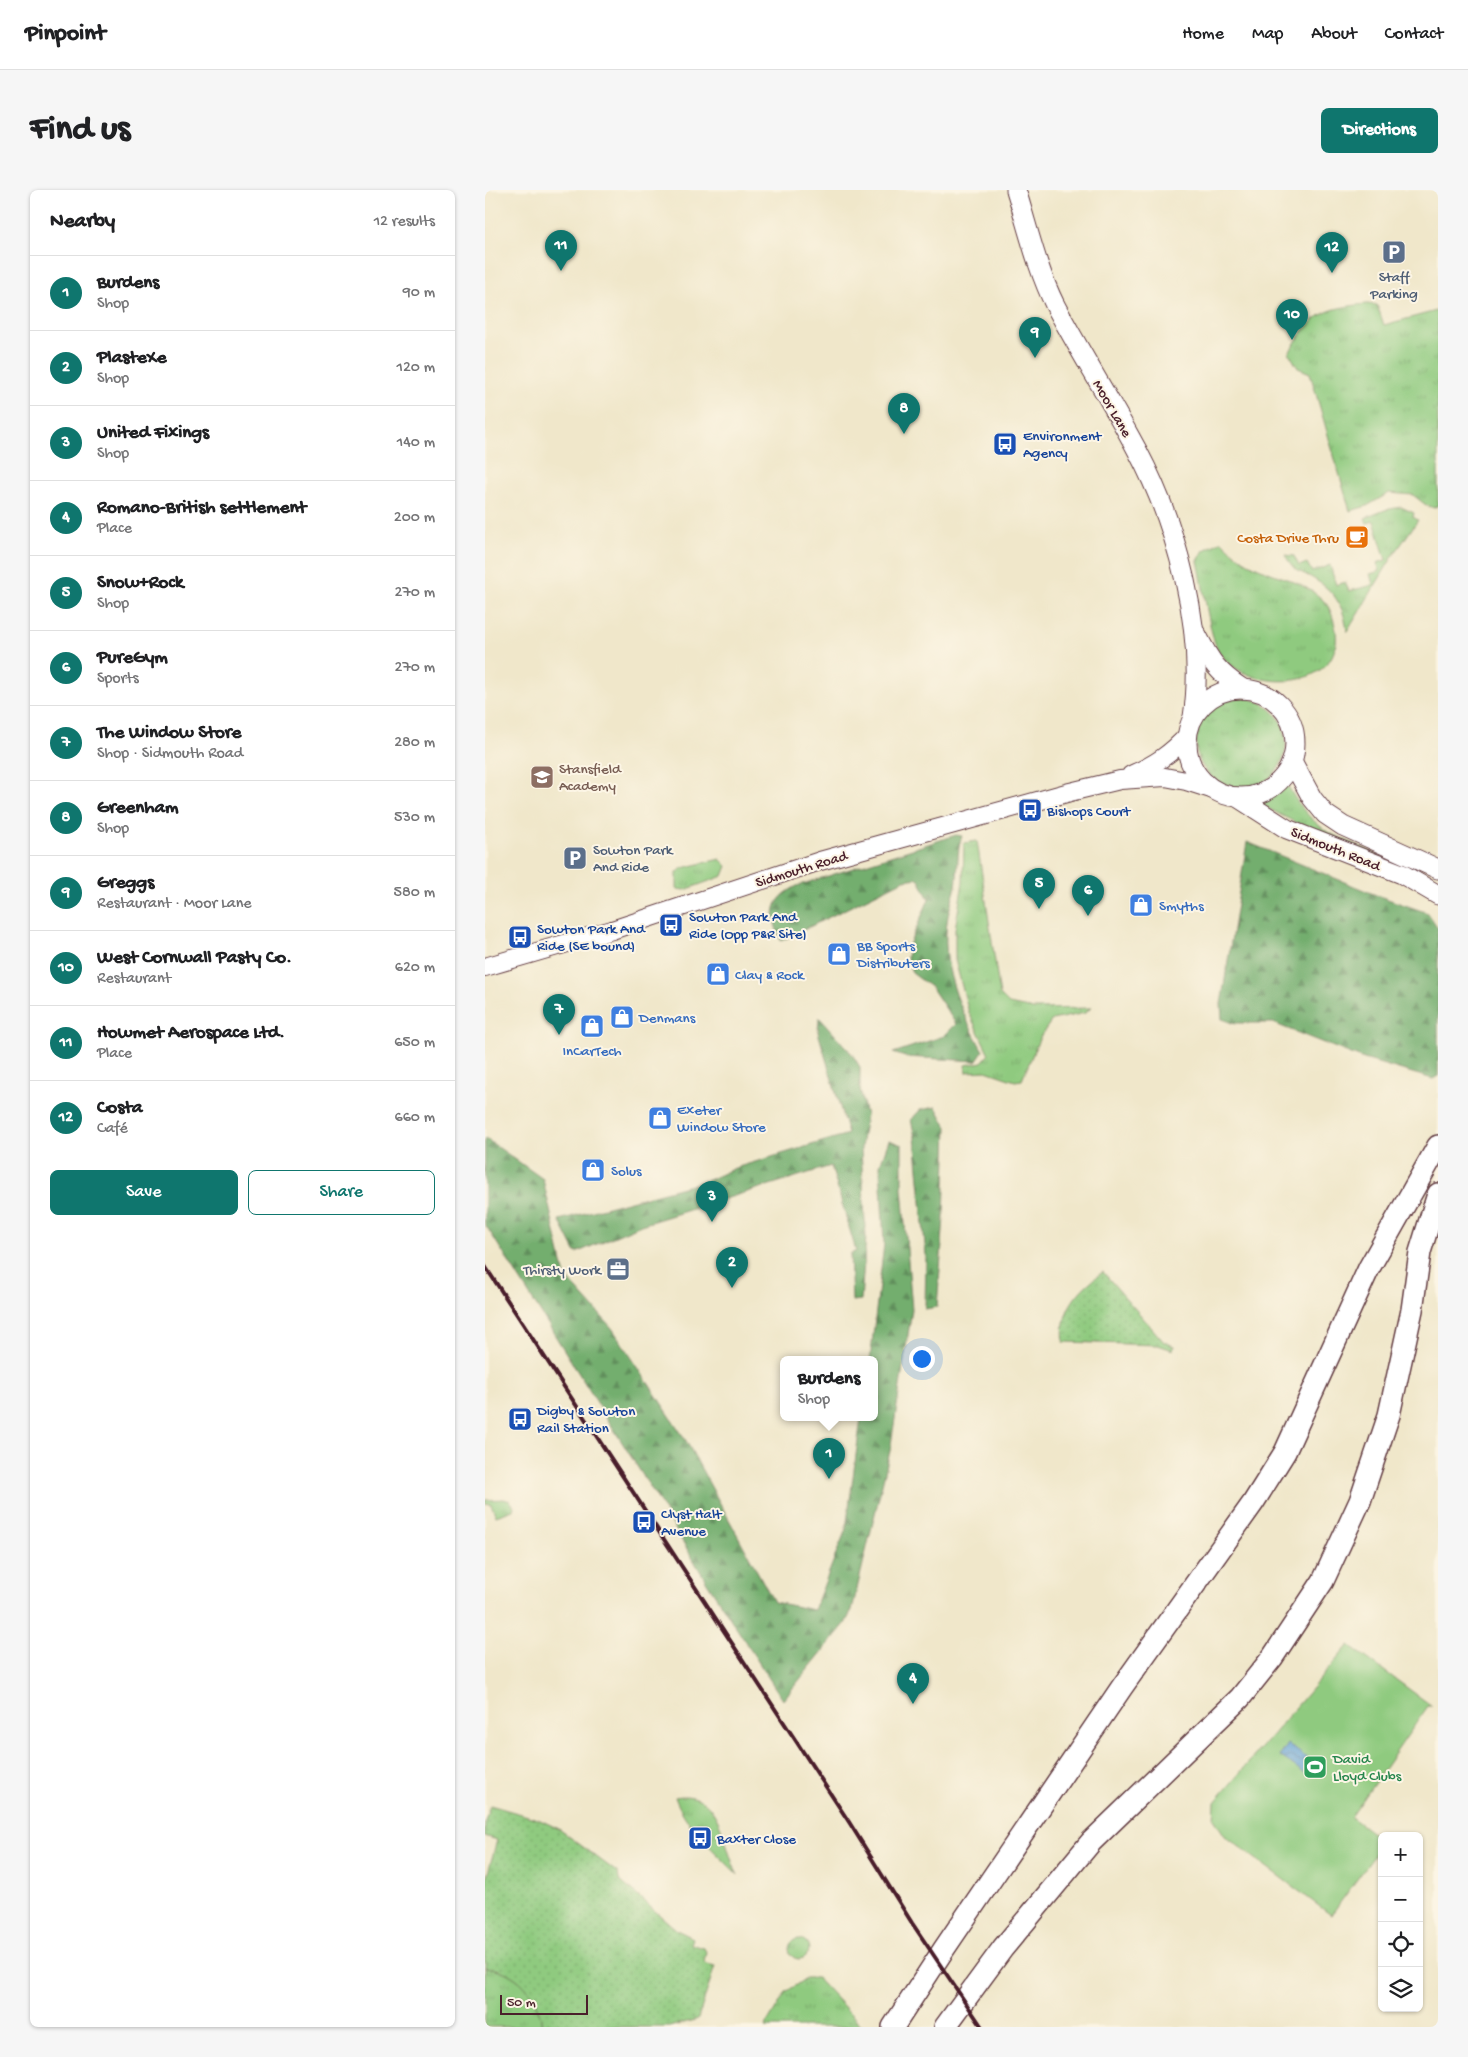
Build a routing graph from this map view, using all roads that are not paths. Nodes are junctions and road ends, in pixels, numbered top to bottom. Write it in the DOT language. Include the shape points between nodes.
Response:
graph roads {
  1 [pos="1016,190"];
  2 [pos="1195,632"];
  3 [pos="1243,689"];
  4 [pos="1190,726"];
  5 [pos="1292,761"];
  6 [pos="1119,780"];
  7 [pos="1214,790"];
  8 [pos="1237,797"];
  9 [pos="1438,869"];
  10 [pos="1438,895"];
  11 [pos="485,967"];
  12 [pos="1438,1146"];
  13 [pos="1438,1194"];
  14 [pos="893,2027"];
  15 [pos="945,2027"];
  1 -- 2 [label="main road, Moor Lane" via="1055,304 1150,477 1172,536"];
  2 -- 3 [label="main road, Moor Lane" via="1221,674"];
  2 -- 4 [label="main road, Moor Lane" via="1197,696"];
  3 -- 4 [label="main road" via="1228,690 1214,696 1202,705"];
  3 -- 5 [label="main road" via="1262,693 1283,709 1294,732"];
  4 -- 6 [label="street, Sidmouth Road" via="1173,751 1155,765"];
  4 -- 7 [label="main road" via="1187,751 1192,766 1201,780"];
  5 -- 8 [label="main road" via="1284,776 1271,788 1255,795"];
  5 -- 9 [label="main road, Sidmouth Road" via="1325,814 1343,826"];
  6 -- 7 [label="street, Sidmouth Road" via="1165,777"];
  6 -- 11 [label="street, Sidmouth Road" via="820,861 612,930"];
  7 -- 8 [label="main road"];
  8 -- 10 [label="main road, Sidmouth Road" via="1287,829 1402,874"];
  12 -- 14 [label="main road" via="1369,1268 1285,1452 1219,1553 1122,1687 943,1949"];
  13 -- 15 [label="main road" via="1420,1252 1412,1310 1389,1415 1360,1502 1323,1581 1272,1658 1240,1698 1091,1842 1003,1948"];
}
